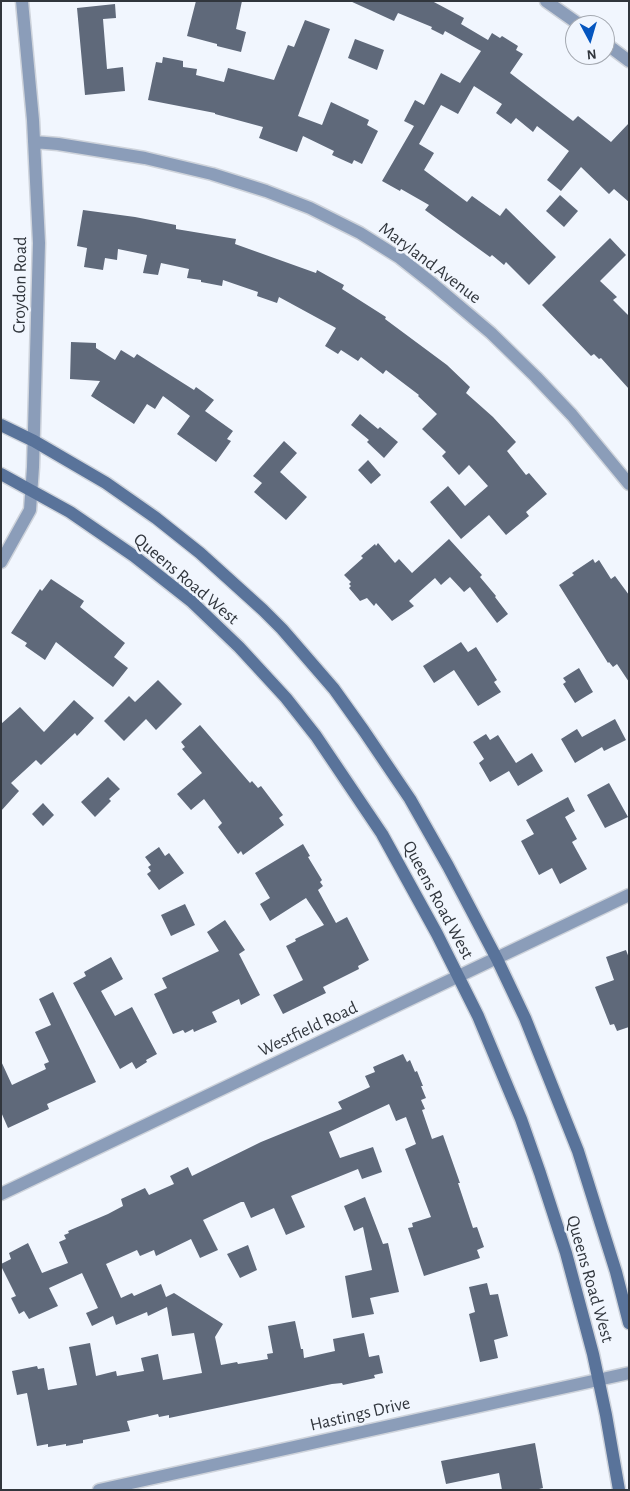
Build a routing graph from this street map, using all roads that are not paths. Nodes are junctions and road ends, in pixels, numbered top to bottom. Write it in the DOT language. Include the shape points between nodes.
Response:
graph roads {
  1 [pos="22,1"];
  2 [pos="546,1"];
  3 [pos="566,15"];
  4 [pos="615,50"];
  5 [pos="629,61"];
  6 [pos="34,142"];
  7 [pos="1,425"];
  8 [pos="34,441"];
  9 [pos="1,474"];
  10 [pos="629,484"];
  11 [pos="32,491"];
  12 [pos="1,562"];
  13 [pos="629,895"];
  14 [pos="497,959"];
  15 [pos="459,977"];
  16 [pos="1,1194"];
  17 [pos="629,1323"];
  18 [pos="629,1373"];
  19 [pos="599,1381"];
  20 [pos="99,1490"];
  21 [pos="618,1490"];
  1 -- 6 [label="street, Croydon Road"];
  2 -- 3 [label="street"];
  4 -- 5 [label="street"];
  6 -- 8 [label="street, Croydon Road" via="39,243"];
  6 -- 10 [label="street, Maryland Avenue" via="145,158 206,172 310,208 360,233 400,258 491,333 572,415"];
  7 -- 8 [label="street, Queens Road West"];
  8 -- 11 [label="street, Croydon Road"];
  8 -- 14 [label="street, Queens Road West" via="106,484 178,535 263,610 300,649 344,702 410,800 463,891"];
  9 -- 11 [label="street, Queens Road West"];
  11 -- 12 [label="street, Croydon Road" via="30,510"];
  11 -- 15 [label="street, Queens Road West" via="77,516 145,564 191,602 280,692 316,736 365,808 418,898"];
  13 -- 14 [label="street, Westfield Road"];
  14 -- 15 [label="street, Westfield Road"];
  14 -- 17 [label="street, Queens Road West" via="539,1052 578,1151"];
  15 -- 16 [label="street, Westfield Road"];
  15 -- 19 [label="street, Queens Road West" via="501,1071 540,1173 576,1288"];
  18 -- 19 [label="street, Hastings Drive"];
  19 -- 20 [label="street, Hastings Drive"];
  19 -- 21 [label="street, Queens Road West"];
}
